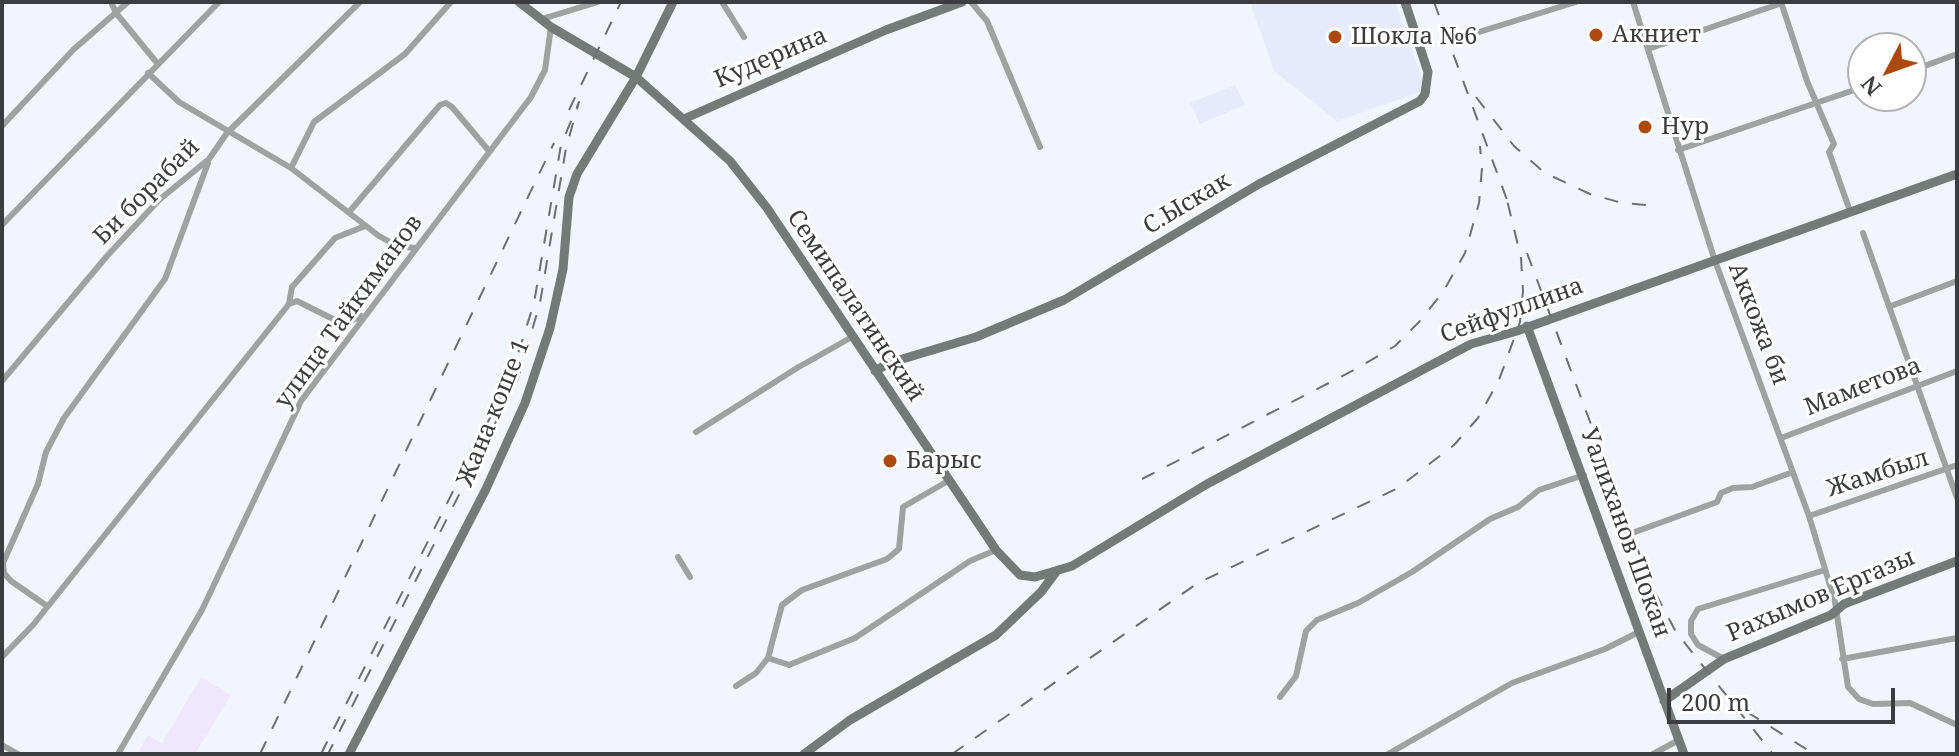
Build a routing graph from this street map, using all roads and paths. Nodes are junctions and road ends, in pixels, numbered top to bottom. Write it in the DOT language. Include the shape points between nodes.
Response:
graph roads {
  1 [pos="111,2"];
  2 [pos="128,2"];
  3 [pos="219,2"];
  4 [pos="360,2"];
  5 [pos="451,2"];
  6 [pos="519,2"];
  7 [pos="598,2"];
  8 [pos="673,2"];
  9 [pos="722,2"];
  10 [pos="962,2"];
  11 [pos="971,2"];
  12 [pos="1405,2"];
  13 [pos="1576,2"];
  14 [pos="1633,2"];
  15 [pos="1783,2"];
  16 [pos="116,13"];
  17 [pos="542,19"];
  18 [pos="551,27"];
  19 [pos="1479,32"];
  20 [pos="744,37"];
  21 [pos="1648,49"];
  22 [pos="1957,54"];
  23 [pos="157,63"];
  24 [pos="1927,65"];
  25 [pos="148,73"];
  26 [pos="636,77"];
  27 [pos="1847,93"];
  28 [pos="1819,103"];
  29 [pos="686,118"];
  30 [pos="2,126"];
  31 [pos="227,133"];
  32 [pos="1040,147"];
  33 [pos="1678,150"];
  34 [pos="489,151"];
  35 [pos="209,159"];
  36 [pos="291,168"];
  37 [pos="1957,174"];
  38 [pos="350,211"];
  39 [pos="1850,211"];
  40 [pos="2,225"];
  41 [pos="365,226"];
  42 [pos="1863,233"];
  43 [pos="415,248"];
  44 [pos="1714,258"];
  45 [pos="1957,281"];
  46 [pos="289,304"];
  47 [pos="1891,306"];
  48 [pos="368,312"];
  49 [pos="1527,326"];
  50 [pos="852,337"];
  51 [pos="875,371"];
  52 [pos="1957,371"];
  53 [pos="2,381"];
  54 [pos="1916,385"];
  55 [pos="696,432"];
  56 [pos="1781,438"];
  57 [pos="1957,465"];
  58 [pos="1947,470"];
  59 [pos="1793,472"];
  60 [pos="1584,475"];
  61 [pos="948,481"];
  62 [pos="1957,498"];
  63 [pos="1809,516"];
  64 [pos="1635,532"];
  65 [pos="996,550"];
  66 [pos="678,557"];
  67 [pos="1957,561"];
  68 [pos="1825,570"];
  69 [pos="1056,572"];
  70 [pos="1020,575"];
  71 [pos="690,577"];
  72 [pos="47,606"];
  73 [pos="1836,611"];
  74 [pos="1639,632"];
  75 [pos="1957,638"];
  76 [pos="2,657"];
  77 [pos="768,658"];
  78 [pos="1724,659"];
  79 [pos="1842,659"];
  80 [pos="736,686"];
  81 [pos="1280,697"];
  82 [pos="1664,701"];
  83 [pos="1957,725"];
  84 [pos="1679,740"];
  85 [pos="2,745"];
  86 [pos="18,754"];
  87 [pos="118,754"];
  88 [pos="349,754"];
  89 [pos="804,754"];
  90 [pos="1388,754"];
  91 [pos="1653,754"];
  92 [pos="1684,754"];
  1 -- 16 [label="street"];
  2 -- 16 [label="street"];
  3 -- 23 [label="street"];
  4 -- 31 [label="street, Би борабай"];
  5 -- 36 [label="street" via="405,54 314,122"];
  6 -- 17 [label="street, Семипалатинский"];
  7 -- 17 [label="street"];
  8 -- 26 [label="street, Жана коше 1"];
  9 -- 20 [label="street"];
  10 -- 29 [label="street, Кудерина"];
  11 -- 32 [label="street" via="987,21"];
  12 -- 51 [label="street, С.Ыскак" via="1428,72 1420,101 1259,184 1064,300"];
  13 -- 19 [label="street"];
  14 -- 21 [label="street, Аккожа би"];
  15 -- 21 [label="street"];
  15 -- 28 [label="street"];
  16 -- 23 [label="street"];
  16 -- 30 [label="street"];
  17 -- 18 [label="street, Семипалатинский"];
  18 -- 26 [label="street, Семипалатинский"];
  18 -- 34 [label="street, улица Тайкиманов" via="545,70"];
  21 -- 33 [label="street, Аккожа би"];
  22 -- 24 [label="street"];
  23 -- 25 [label="street"];
  25 -- 31 [label="street" via="179,102"];
  25 -- 40 [label="street"];
  26 -- 29 [label="street, Семипалатинский"];
  26 -- 88 [label="street, Жана коше 1" via="577,174 569,197 563,269 525,403"];
  27 -- 28 [label="street"];
  28 -- 33 [label="street"];
  28 -- 39 [label="street"];
  29 -- 50 [label="street, Семипалатинский" via="767,208"];
  31 -- 35 [label="street, Би борабай"];
  31 -- 36 [label="street"];
  33 -- 44 [label="street, Аккожа би"];
  34 -- 38 [label="street" via="452,107 440,105"];
  34 -- 43 [label="street, улица Тайкиманов"];
  35 -- 53 [label="street, Би борабай" via="159,200"];
  35 -- 72 [label="street" via="165,279 64,418 3,563 11,581"];
  36 -- 38 [label="street"];
  37 -- 39 [label="street, Сейфуллина"];
  38 -- 41 [label="street"];
  39 -- 44 [label="street, Сейфуллина"];
  41 -- 43 [label="street" via="397,246"];
  41 -- 46 [label="street, улица Тайкиманов" via="335,238 292,287"];
  42 -- 47 [label="street"];
  43 -- 48 [label="street, улица Тайкиманов"];
  44 -- 49 [label="street, Сейфуллина"];
  44 -- 56 [label="street, Аккожа би"];
  45 -- 47 [label="street"];
  46 -- 48 [label="street" via="297,301 337,321"];
  46 -- 72 [label="street, улица Тайкиманов"];
  47 -- 54 [label="street"];
  48 -- 87 [label="street, улица Тайкиманов" via="301,401 202,610"];
  49 -- 60 [label="street, Уалиханов Шокан"];
  49 -- 69 [label="street, Сейфуллина" via="1471,344 1422,368"];
  50 -- 51 [label="street, Семипалатинский"];
  50 -- 55 [label="street"];
  51 -- 61 [label="street, Семипалатинский"];
  52 -- 54 [label="street, Маметова"];
  54 -- 56 [label="street, Маметова"];
  54 -- 58 [label="street"];
  56 -- 59 [label="street, Аккожа би"];
  57 -- 58 [label="street, Жамбыл"];
  58 -- 62 [label="street"];
  58 -- 63 [label="street, Жамбыл"];
  59 -- 63 [label="street, Аккожа би"];
  59 -- 64 [label="street" via="1733,488 1721,493 1717,502"];
  60 -- 74 [label="street, Уалиханов Шокан"];
  60 -- 81 [label="street" via="1539,490 1412,572 1317,620 1306,631 1296,676"];
  61 -- 65 [label="street, Семипалатинский"];
  61 -- 77 [label="street" via="903,507 899,549 887,559 802,590 782,605"];
  63 -- 68 [label="street, Аккожа би"];
  65 -- 70 [label="street, Семипалатинский"];
  65 -- 77 [label="street" via="970,561 855,638 789,665"];
  66 -- 71 [label="street"];
  67 -- 73 [label="street, Рахымов Ергазы"];
  68 -- 73 [label="street, Аккожа би"];
  68 -- 78 [label="street" via="1698,609 1691,634 1698,645"];
  69 -- 70 [label="street, Сейфуллина"];
  69 -- 89 [label="street" via="996,635 850,720"];
  72 -- 76 [label="street, улица Тайкиманов"];
  73 -- 78 [label="street, Рахымов Ергазы"];
  73 -- 79 [label="street, Аккожа би"];
  74 -- 82 [label="street, Уалиханов Шокан"];
  74 -- 90 [label="street" via="1512,683"];
  75 -- 79 [label="street"];
  77 -- 80 [label="street"];
  78 -- 82 [label="street, Рахымов Ергазы"];
  79 -- 83 [label="street, Аккожа би" via="1848,687 1859,699 1910,703"];
  82 -- 84 [label="street, Уалиханов Шокан"];
  84 -- 91 [label="street"];
  84 -- 92 [label="street, Уалиханов Шокан"];
  85 -- 86 [label="street"];
}
